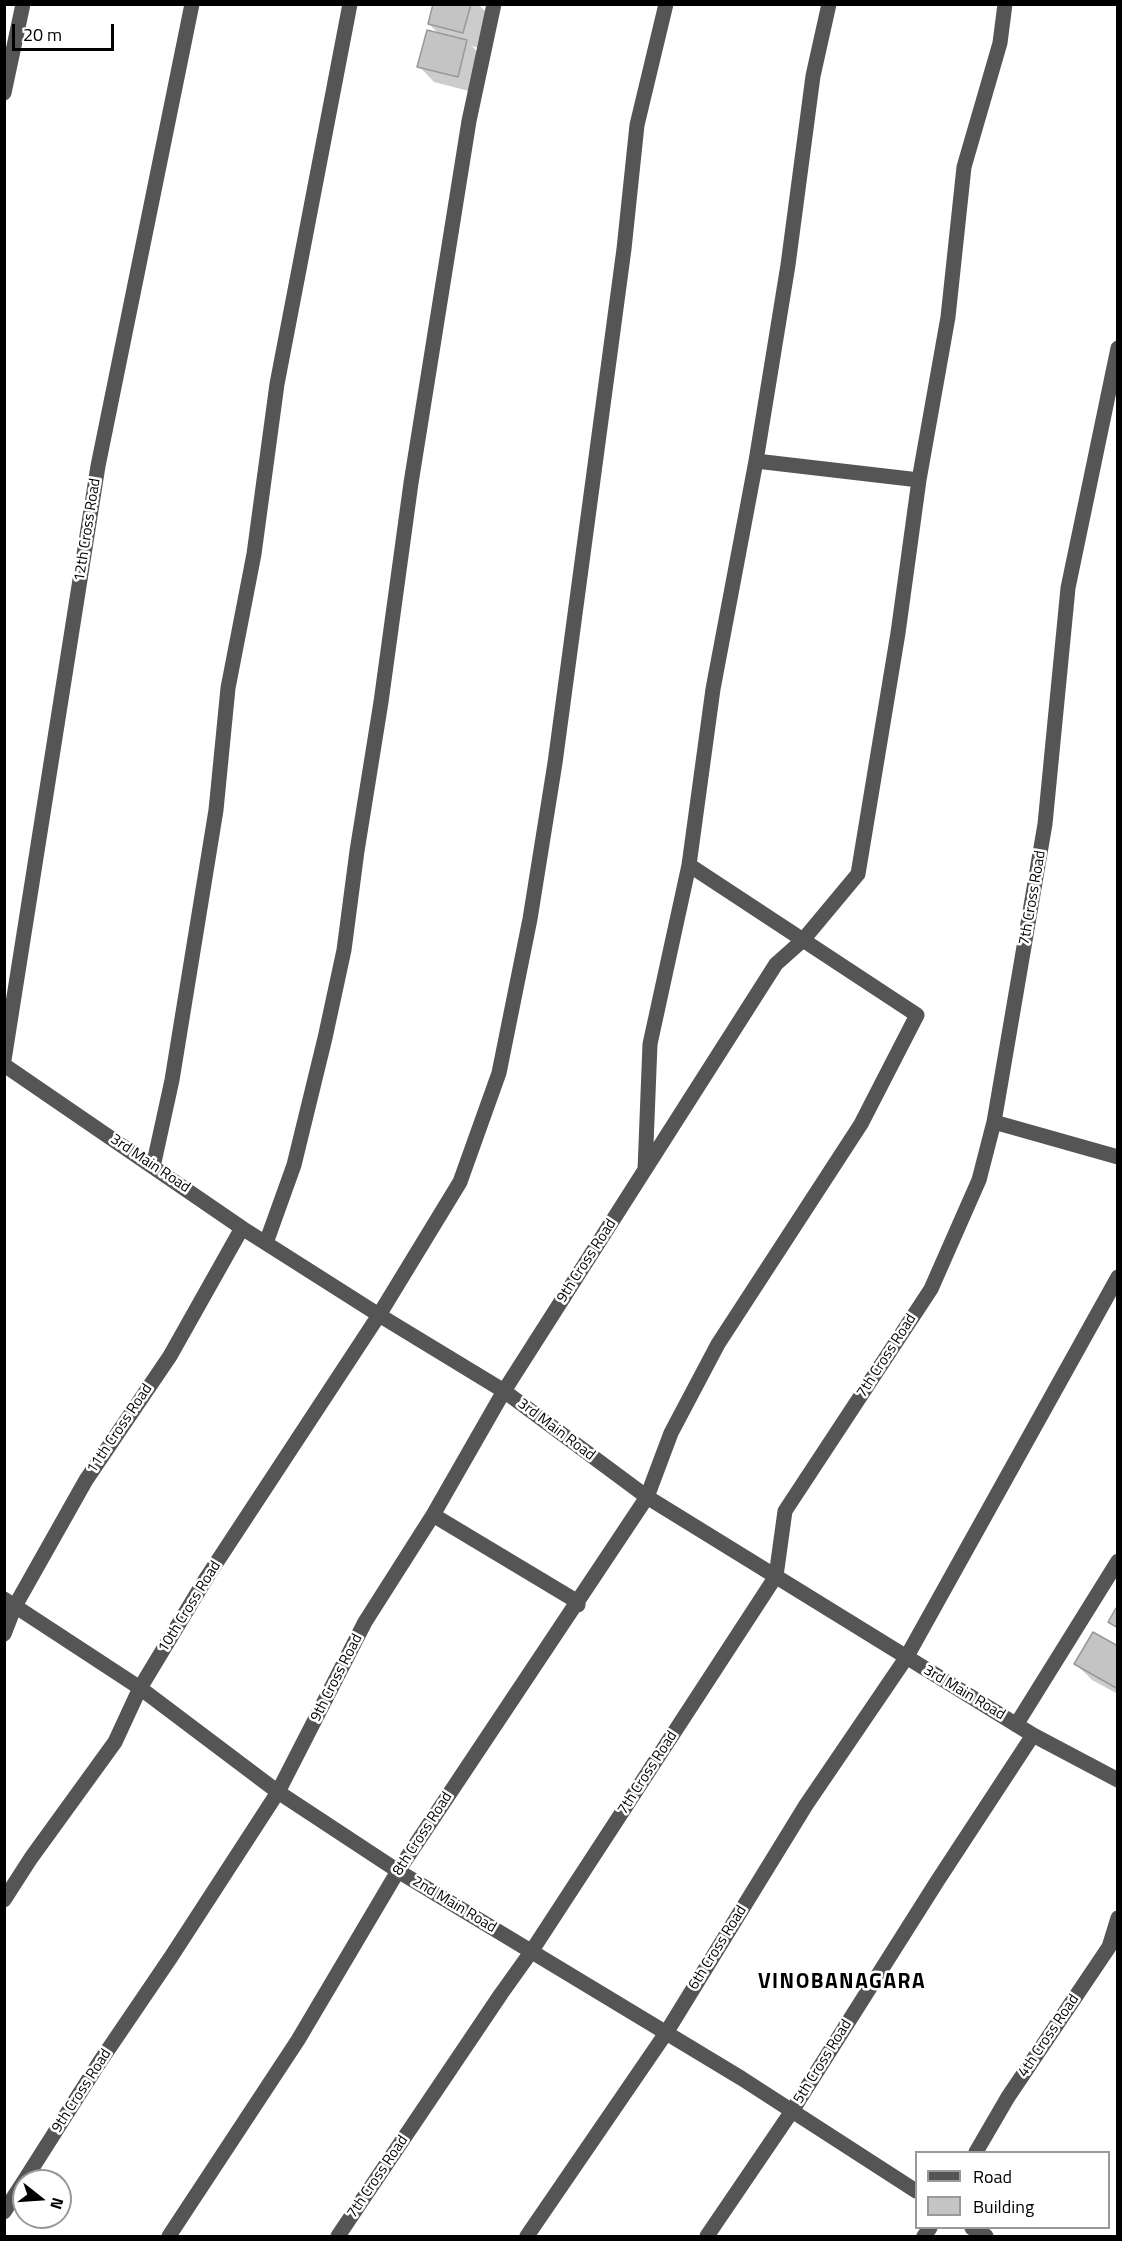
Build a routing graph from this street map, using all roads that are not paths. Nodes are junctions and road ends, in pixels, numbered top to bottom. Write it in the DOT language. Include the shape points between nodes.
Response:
graph roads {
  1 [pos="23,4"];
  2 [pos="192,4"];
  3 [pos="350,4"];
  4 [pos="494,4"];
  5 [pos="666,4"];
  6 [pos="829,4"];
  7 [pos="1005,4"];
  8 [pos="6,77"];
  9 [pos="4,93"];
  10 [pos="1118,348"];
  11 [pos="756,461"];
  12 [pos="919,480"];
  13 [pos="689,865"];
  14 [pos="803,940"];
  15 [pos="4,1060"];
  16 [pos="4,1065"];
  17 [pos="994,1122"];
  18 [pos="1118,1157"];
  19 [pos="153,1167"];
  20 [pos="645,1172"];
  21 [pos="242,1228"];
  22 [pos="266,1243"];
  23 [pos="1118,1277"];
  24 [pos="378,1315"];
  25 [pos="504,1391"];
  26 [pos="647,1497"];
  27 [pos="434,1515"];
  28 [pos="1118,1561"];
  29 [pos="776,1576"];
  30 [pos="10,1603"];
  31 [pos="578,1603"];
  32 [pos="4,1634"];
  33 [pos="906,1658"];
  34 [pos="140,1688"];
  35 [pos="1016,1725"];
  36 [pos="1033,1735"];
  37 [pos="1118,1780"];
  38 [pos="278,1792"];
  39 [pos="398,1871"];
  40 [pos="4,1900"];
  41 [pos="1118,1918"];
  42 [pos="531,1952"];
  43 [pos="666,2033"];
  44 [pos="792,2111"];
  45 [pos="977,2151"];
  46 [pos="32,2169"];
  47 [pos="915,2190"];
  48 [pos="169,2236"];
  49 [pos="338,2236"];
  50 [pos="527,2236"];
  51 [pos="707,2236"];
  1 -- 8 [label="street"];
  2 -- 15 [label="street, 12th Cross Road" via="98,466"];
  3 -- 19 [label="street" via="277,384 254,554 228,688 216,810 172,1080"];
  4 -- 22 [label="street" via="469,120 411,483 344,950 294,1165"];
  5 -- 24 [label="street, 10th Cross Road" via="637,125 558,739 530,919 500,1073 460,1182"];
  6 -- 11 [label="street" via="813,76"];
  7 -- 12 [label="street, 9th Cross Road" via="1000,43 964,167 948,317"];
  8 -- 9 [label="street"];
  10 -- 17 [label="street, 7th Cross Road" via="1068,588 1045,824"];
  11 -- 12 [label="street"];
  11 -- 13 [label="street" via="713,689"];
  12 -- 14 [label="street, 9th Cross Road" via="858,874"];
  13 -- 14 [label="street"];
  13 -- 20 [label="street" via="650,1044"];
  14 -- 20 [label="street, 9th Cross Road" via="776,964"];
  14 -- 26 [label="street" via="917,1015 861,1124 718,1344 671,1433"];
  16 -- 19 [label="street, 3rd Main Road"];
  17 -- 18 [label="street"];
  17 -- 29 [label="street, 7th Cross Road" via="979,1180 931,1289 785,1511"];
  19 -- 21 [label="street, 3rd Main Road"];
  20 -- 25 [label="street, 9th Cross Road"];
  21 -- 22 [label="street, 3rd Main Road"];
  21 -- 30 [label="street, 11th Cross Road" via="170,1356 86,1480"];
  22 -- 24 [label="street, 3rd Main Road"];
  23 -- 33 [label="street, 6th Cross Road"];
  24 -- 25 [label="street, 3rd Main Road"];
  24 -- 34 [label="street, 10th Cross Road" via="207,1577"];
  25 -- 26 [label="street, 3rd Main Road"];
  25 -- 27 [label="street, 9th Cross Road"];
  26 -- 29 [label="street, 3rd Main Road"];
  26 -- 31 [label="street, 8th Cross Road"];
  27 -- 31 [label="street"];
  27 -- 38 [label="street, 9th Cross Road" via="365,1622"];
  28 -- 35 [label="street"];
  29 -- 33 [label="street, 3rd Main Road"];
  29 -- 42 [label="street, 7th Cross Road"];
  30 -- 32 [label="street, 11th Cross Road"];
  30 -- 34 [label="street, 2nd Main Road"];
  31 -- 39 [label="street, 8th Cross Road"];
  33 -- 35 [label="street, 3rd Main Road"];
  33 -- 43 [label="street, 6th Cross Road" via="806,1805"];
  34 -- 38 [label="street, 2nd Main Road"];
  34 -- 40 [label="street, 10th Cross Road" via="115,1742"];
  35 -- 36 [label="street, 3rd Main Road"];
  36 -- 37 [label="street, 3rd Main Road"];
  36 -- 44 [label="street, 5th Cross Road"];
  38 -- 39 [label="street, 2nd Main Road"];
  38 -- 46 [label="street, 9th Cross Road"];
  39 -- 42 [label="street, 2nd Main Road"];
  39 -- 48 [label="street, 8th Cross Road" via="298,2040"];
  41 -- 45 [label="street, 4th Cross Road" via="1109,1947 1008,2097"];
  42 -- 43 [label="street, 2nd Main Road"];
  42 -- 49 [label="street, 7th Cross Road"];
  43 -- 44 [label="street, 2nd Main Road"];
  43 -- 50 [label="street, 6th Cross Road"];
  44 -- 47 [label="street, 2nd Main Road"];
  44 -- 51 [label="street, 5th Cross Road"];
}
